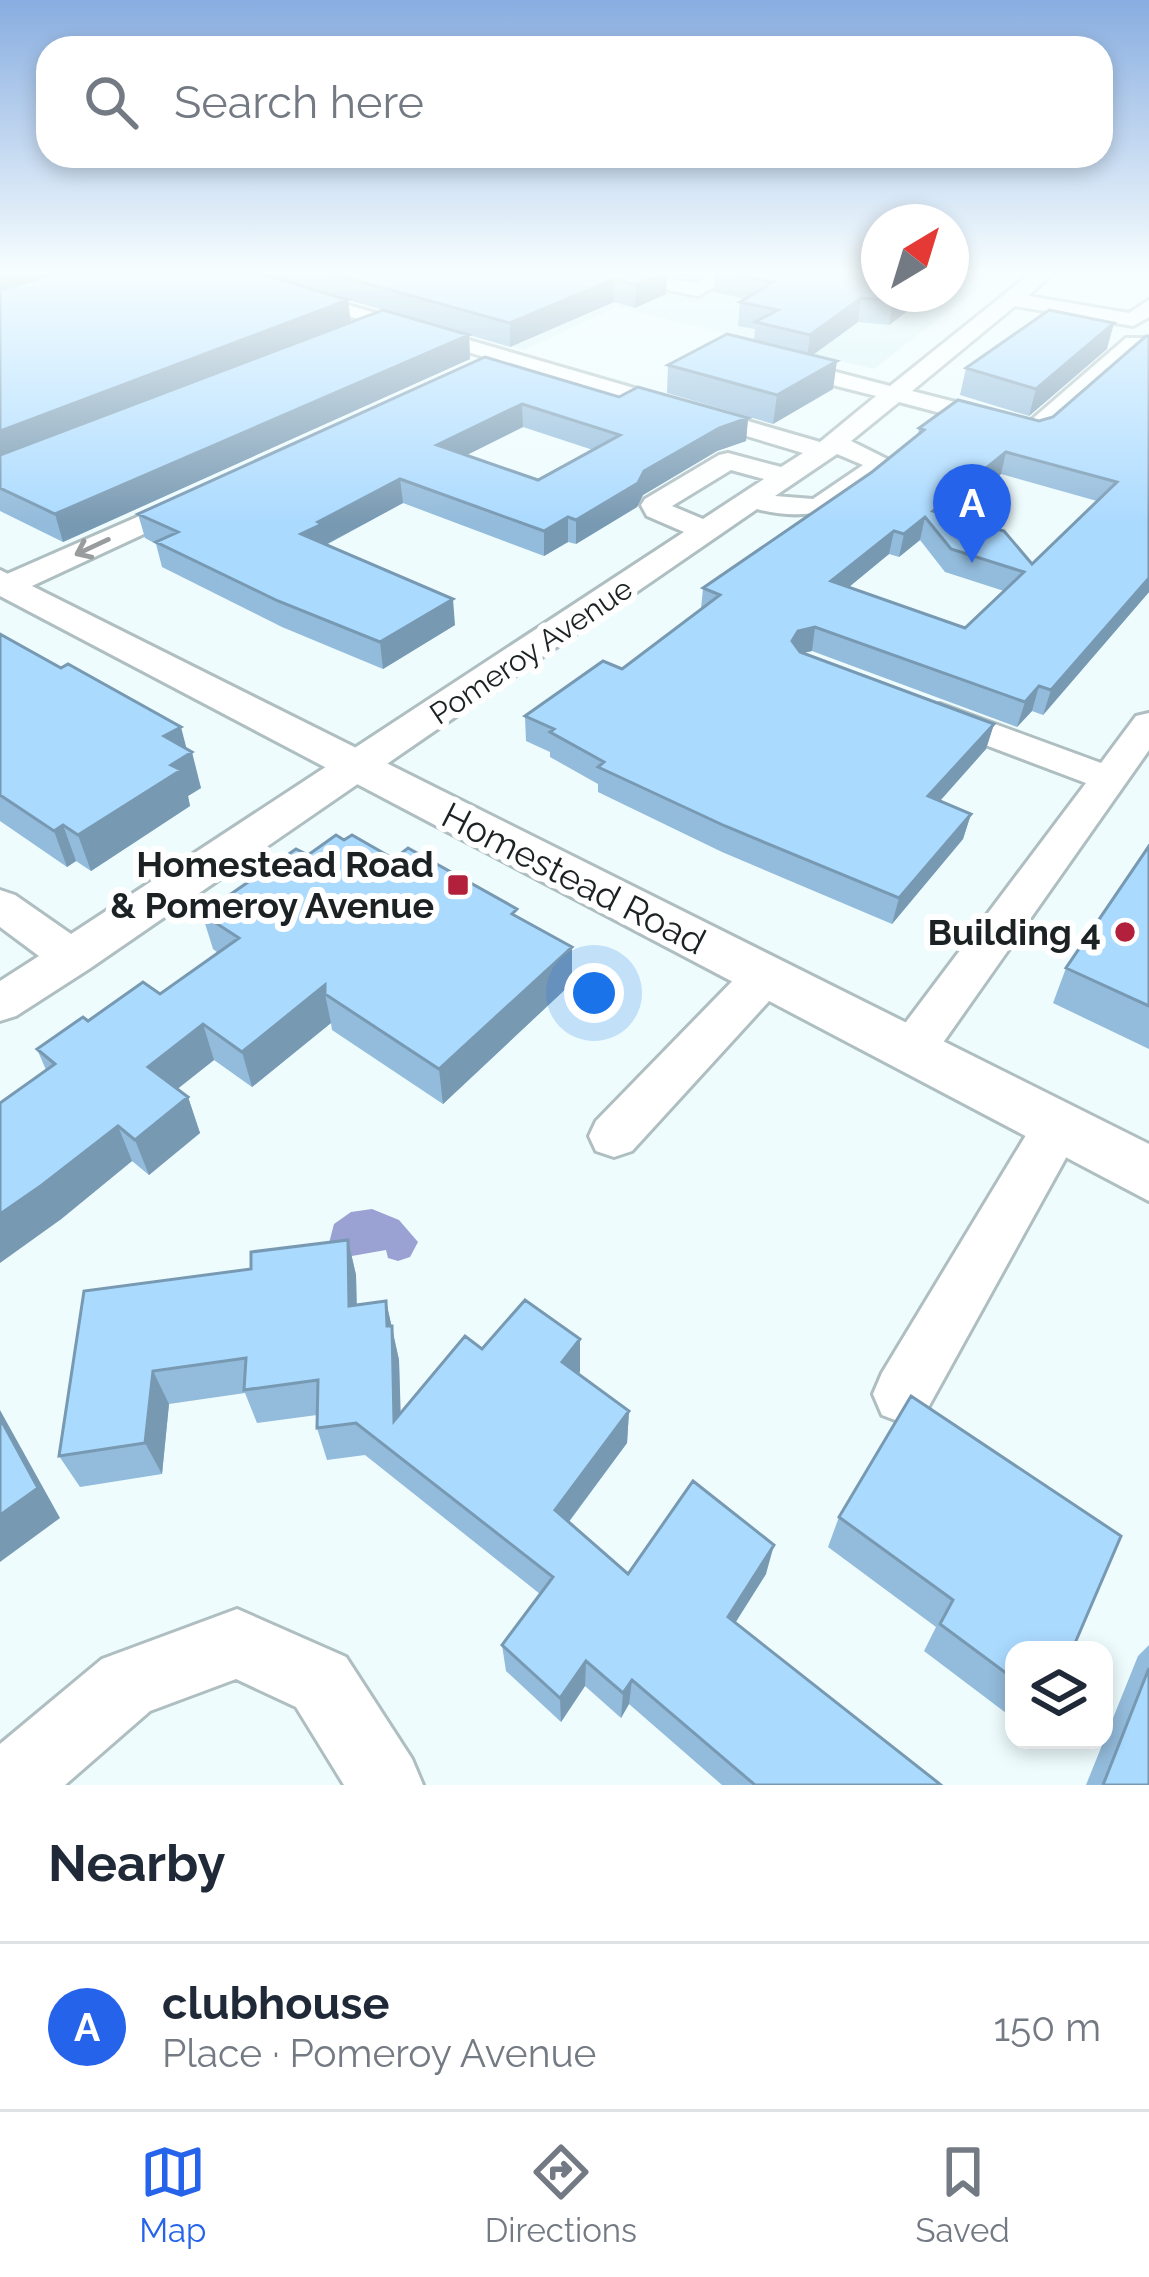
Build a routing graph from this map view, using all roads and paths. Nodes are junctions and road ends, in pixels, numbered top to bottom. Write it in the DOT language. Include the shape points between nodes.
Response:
graph roads {
  1 [pos="940,356"];
  2 [pos="1128,356"];
  3 [pos="503,357"];
  4 [pos="755,358"];
  5 [pos="534,366"];
  6 [pos="468,374"];
  7 [pos="657,376"];
  8 [pos="626,393"];
  9 [pos="894,394"];
  10 [pos="670,406"];
  11 [pos="829,447"];
  12 [pos="786,477"];
  13 [pos="215,490"];
  14 [pos="753,500"];
  15 [pos="706,531"];
  16 [pos="4,583"];
  17 [pos="917,706"];
  18 [pos="1149,724"];
  19 [pos="359,767"];
  20 [pos="1110,778"];
  21 [pos="0,905"];
  22 [pos="74,958"];
  23 [pos="765,976"];
  24 [pos="0,1004"];
  25 [pos="911,1051"];
  26 [pos="1058,1127"];
  27 [pos="614,1136"];
  28 [pos="1149,1174"];
  29 [pos="902,1394"];
  30 [pos="9,1785"];
  31 [pos="386,1785"];
  1 -- 9 [label="street, Pomeroy Avenue"];
  2 -- 9 [label="street" via="1035,430"];
  3 -- 5 [label="street"];
  3 -- 6 [label="street"];
  4 -- 9 [label="street"];
  5 -- 8 [label="street"];
  5 -- 10 [label="street" via="507,380 628,417"];
  7 -- 8 [label="street"];
  8 -- 10 [label="street"];
  9 -- 11 [label="street, Pomeroy Avenue"];
  10 -- 11 [label="street"];
  11 -- 12 [label="street, Pomeroy Avenue"];
  11 -- 14 [label="street" via="882,463 816,511"];
  12 -- 14 [label="street, Pomeroy Avenue"];
  12 -- 15 [label="street" via="728,461 655,505"];
  13 -- 16 [label="street, one-way"];
  14 -- 15 [label="street, Pomeroy Avenue"];
  15 -- 19 [label="street, Pomeroy Avenue"];
  16 -- 19 [label="main road, Homestead Road"];
  17 -- 20 [label="street"];
  18 -- 20 [label="street"];
  19 -- 22 [label="street, Pomeroy Avenue"];
  19 -- 23 [label="main road, Homestead Road"];
  20 -- 25 [label="street"];
  21 -- 22 [label="street"];
  22 -- 24 [label="street, Pomeroy Avenue"];
  23 -- 25 [label="main road, Homestead Road"];
  23 -- 27 [label="street"];
  25 -- 26 [label="main road, Homestead Road"];
  26 -- 28 [label="main road, Homestead Road"];
  26 -- 29 [label="street"];
  30 -- 31 [label="street" via="128,1684 237,1644 321,1682"];
}
